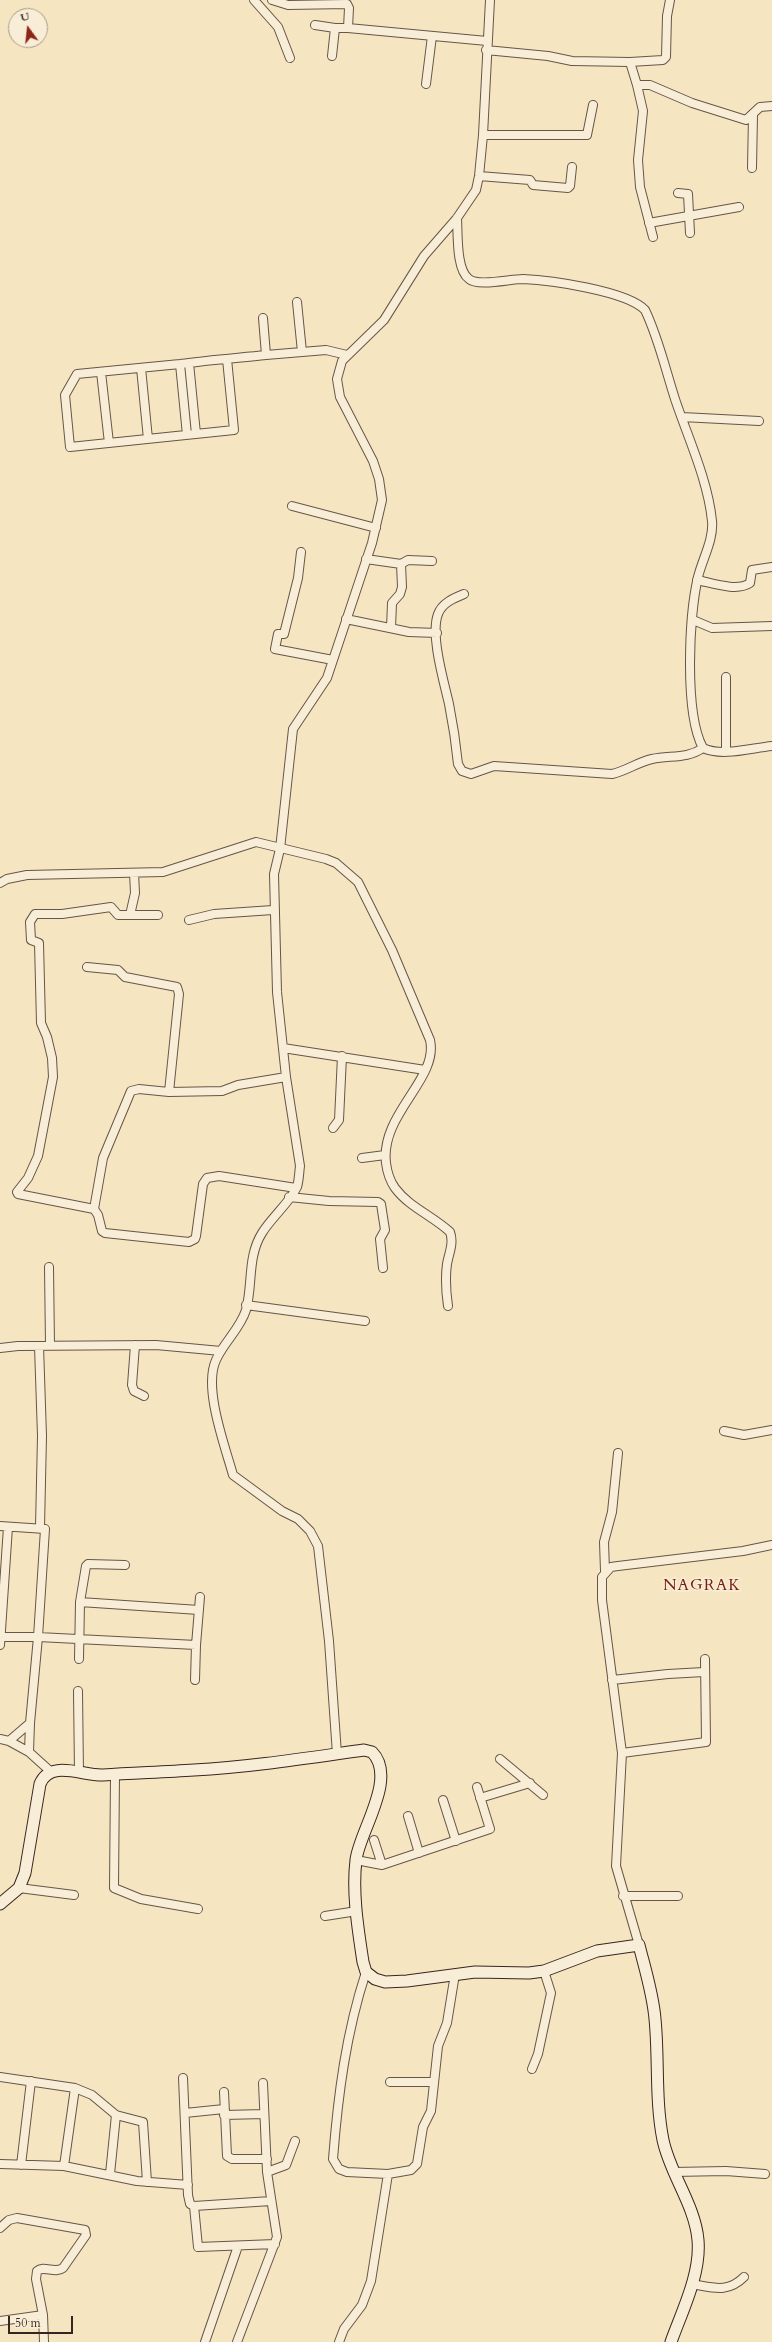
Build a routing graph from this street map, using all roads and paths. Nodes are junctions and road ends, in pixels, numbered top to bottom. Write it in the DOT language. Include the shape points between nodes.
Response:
graph roads {
  1 [pos="254,0"];
  2 [pos="272,0"];
  3 [pos="490,0"];
  4 [pos="670,0"];
  5 [pos="315,25"];
  6 [pos="335,28"];
  7 [pos="348,28"];
  8 [pos="432,36"];
  9 [pos="486,45"];
  10 [pos="332,56"];
  11 [pos="290,58"];
  12 [pos="630,62"];
  13 [pos="426,84"];
  14 [pos="636,85"];
  15 [pos="593,105"];
  16 [pos="772,106"];
  17 [pos="753,115"];
  18 [pos="483,135"];
  19 [pos="572,167"];
  20 [pos="752,168"];
  21 [pos="480,176"];
  22 [pos="678,193"];
  23 [pos="739,207"];
  24 [pos="688,215"];
  25 [pos="457,218"];
  26 [pos="649,222"];
  27 [pos="690,233"];
  28 [pos="653,237"];
  29 [pos="297,302"];
  30 [pos="263,318"];
  31 [pos="302,352"];
  32 [pos="347,354"];
  33 [pos="266,355"];
  34 [pos="227,359"];
  35 [pos="184,363"];
  36 [pos="141,368"];
  37 [pos="102,372"];
  38 [pos="682,417"];
  39 [pos="759,421"];
  40 [pos="196,434"];
  41 [pos="187,435"];
  42 [pos="148,439"];
  43 [pos="109,443"];
  44 [pos="292,506"];
  45 [pos="376,528"];
  46 [pos="301,552"];
  47 [pos="366,559"];
  48 [pos="432,560"];
  49 [pos="401,564"];
  50 [pos="772,567"];
  51 [pos="697,580"];
  52 [pos="464,594"];
  53 [pos="346,619"];
  54 [pos="693,620"];
  55 [pos="772,626"];
  56 [pos="391,628"];
  57 [pos="437,633"];
  58 [pos="333,660"];
  59 [pos="726,677"];
  60 [pos="772,746"];
  61 [pos="703,748"];
  62 [pos="726,751"];
  63 [pos="280,849"];
  64 [pos="134,873"];
  65 [pos="0,883"];
  66 [pos="273,910"];
  67 [pos="130,915"];
  68 [pos="158,915"];
  69 [pos="189,920"];
  70 [pos="87,967"];
  71 [pos="283,1048"];
  72 [pos="342,1056"];
  73 [pos="425,1070"];
  74 [pos="286,1077"];
  75 [pos="169,1092"];
  76 [pos="333,1128"];
  77 [pos="385,1155"];
  78 [pos="362,1158"];
  79 [pos="296,1188"];
  80 [pos="289,1197"];
  81 [pos="94,1209"];
  82 [pos="49,1267"];
  83 [pos="384,1268"];
  84 [pos="246,1305"];
  85 [pos="448,1306"];
  86 [pos="365,1321"];
  87 [pos="135,1345"];
  88 [pos="39,1346"];
  89 [pos="50,1346"];
  90 [pos="0,1348"];
  91 [pos="221,1351"];
  92 [pos="144,1396"];
  93 [pos="772,1430"];
  94 [pos="724,1431"];
  95 [pos="618,1454"];
  96 [pos="4,1527"];
  97 [pos="40,1527"];
  98 [pos="772,1545"];
  99 [pos="125,1565"];
  100 [pos="605,1572"];
  101 [pos="200,1597"];
  102 [pos="80,1602"];
  103 [pos="199,1610"];
  104 [pos="38,1637"];
  105 [pos="79,1638"];
  106 [pos="0,1640"];
  107 [pos="196,1645"];
  108 [pos="79,1658"];
  109 [pos="705,1659"];
  110 [pos="704,1672"];
  111 [pos="195,1680"];
  112 [pos="612,1680"];
  113 [pos="78,1691"];
  114 [pos="30,1723"];
  115 [pos="0,1739"];
  116 [pos="10,1740"];
  117 [pos="29,1752"];
  118 [pos="622,1753"];
  119 [pos="337,1754"];
  120 [pos="500,1759"];
  121 [pos="50,1771"];
  122 [pos="79,1773"];
  123 [pos="115,1774"];
  124 [pos="530,1783"];
  125 [pos="477,1787"];
  126 [pos="543,1795"];
  127 [pos="480,1798"];
  128 [pos="443,1800"];
  129 [pos="408,1816"];
  130 [pos="374,1840"];
  131 [pos="456,1841"];
  132 [pos="419,1853"];
  133 [pos="356,1860"];
  134 [pos="382,1865"];
  135 [pos="19,1888"];
  136 [pos="74,1895"];
  137 [pos="623,1896"];
  138 [pos="678,1896"];
  139 [pos="0,1904"];
  140 [pos="198,1909"];
  141 [pos="357,1911"];
  142 [pos="325,1916"];
  143 [pos="639,1945"];
  144 [pos="544,1971"];
  145 [pos="366,1972"];
  146 [pos="455,1974"];
  147 [pos="532,2069"];
  148 [pos="0,2077"];
  149 [pos="183,2078"];
  150 [pos="31,2081"];
  151 [pos="390,2082"];
  152 [pos="434,2082"];
  153 [pos="264,2083"];
  154 [pos="75,2088"];
  155 [pos="224,2092"];
  156 [pos="185,2112"];
  157 [pos="224,2112"];
  158 [pos="264,2114"];
  159 [pos="116,2115"];
  160 [pos="295,2141"];
  161 [pos="267,2159"];
  162 [pos="0,2164"];
  163 [pos="21,2165"];
  164 [pos="64,2166"];
  165 [pos="267,2172"];
  166 [pos="673,2172"];
  167 [pos="110,2174"];
  168 [pos="388,2174"];
  169 [pos="765,2174"];
  170 [pos="147,2182"];
  171 [pos="188,2185"];
  172 [pos="271,2201"];
  173 [pos="194,2206"];
  174 [pos="0,2228"];
  175 [pos="275,2244"];
  176 [pos="238,2246"];
  177 [pos="744,2277"];
  178 [pos="691,2284"];
  179 [pos="43,2315"];
  180 [pos="0,2321"];
  181 [pos="44,2342"];
  182 [pos="205,2342"];
  183 [pos="237,2342"];
  184 [pos="339,2342"];
  185 [pos="671,2342"];
  1 -- 11 [label="street" via="278,27"];
  2 -- 7 [label="street" via="288,5 346,4 350,8"];
  3 -- 9 [label="street"];
  4 -- 12 [label="street" via="665,59"];
  5 -- 6 [label="street"];
  6 -- 7 [label="street"];
  6 -- 10 [label="street"];
  7 -- 8 [label="street"];
  8 -- 9 [label="street"];
  8 -- 13 [label="street"];
  9 -- 12 [label="street" via="572,61"];
  9 -- 18 [label="street"];
  12 -- 14 [label="street"];
  14 -- 17 [label="street" via="650,85 692,103 746,120"];
  14 -- 26 [label="street" via="643,111 638,160 640,187"];
  15 -- 18 [label="street" via="587,135"];
  16 -- 17 [label="street" via="760,107"];
  17 -- 20 [label="street"];
  18 -- 21 [label="street"];
  19 -- 21 [label="street" via="568,188 533,185 530,180"];
  21 -- 25 [label="street" via="470,201"];
  22 -- 24 [label="street" via="688,194"];
  23 -- 24 [label="street"];
  24 -- 26 [label="street"];
  24 -- 27 [label="street"];
  25 -- 32 [label="street" via="424,256 384,320"];
  25 -- 38 [label="street" via="461,268 468,279 477,283 523,279 563,282 585,286 640,305 648,318"];
  26 -- 28 [label="street"];
  29 -- 31 [label="street"];
  30 -- 33 [label="street"];
  31 -- 32 [label="street" via="326,350"];
  31 -- 33 [label="street"];
  32 -- 45 [label="street" via="339,370 337,388 351,421 373,461 379,479 382,500"];
  33 -- 34 [label="street"];
  34 -- 35 [label="street"];
  34 -- 40 [label="street" via="234,430"];
  35 -- 36 [label="street"];
  35 -- 40 [label="street"];
  35 -- 41 [label="street"];
  36 -- 37 [label="street"];
  36 -- 42 [label="street"];
  37 -- 43 [label="street"];
  37 -- 43 [label="street" via="77,374 65,395 69,439 70,447"];
  38 -- 39 [label="street"];
  38 -- 51 [label="street" via="705,488 712,521 711,535"];
  40 -- 41 [label="street"];
  41 -- 42 [label="street"];
  42 -- 43 [label="street"];
  44 -- 45 [label="street"];
  45 -- 47 [label="street"];
  46 -- 58 [label="street" via="298,578 284,634 278,634 275,649"];
  47 -- 49 [label="street"];
  47 -- 53 [label="street"];
  48 -- 49 [label="street" via="408,560"];
  49 -- 56 [label="street" via="402,587 400,594 392,603"];
  50 -- 51 [label="street" via="752,570 750,583 744,586"];
  51 -- 54 [label="street"];
  52 -- 57 [label="street" via="441,608 438,614"];
  53 -- 56 [label="street"];
  53 -- 58 [label="street"];
  54 -- 55 [label="street" via="712,628"];
  54 -- 61 [label="street" via="691,684 697,735"];
  56 -- 57 [label="street" via="409,632"];
  57 -- 61 [label="street" via="439,664 458,764 466,774 494,766 612,774 652,759 694,754"];
  58 -- 63 [label="street" via="326,678 293,729"];
  59 -- 62 [label="street"];
  60 -- 62 [label="street"];
  61 -- 62 [label="street"];
  63 -- 64 [label="street" via="251,843 175,870"];
  63 -- 66 [label="street" via="274,874"];
  63 -- 73 [label="street" via="336,863 358,882 392,950 430,1040 432,1048"];
  64 -- 65 [label="street" via="27,875 6,879"];
  64 -- 67 [label="street" via="135,893"];
  66 -- 69 [label="street" via="214,914"];
  66 -- 71 [label="street"];
  67 -- 68 [label="street"];
  67 -- 81 [label="street" via="118,915 111,907 62,914 35,914 30,922 31,940 39,943 41,1023 52,1058 53,1077 38,1156 28,1178 17,1192"];
  70 -- 75 [label="street" via="118,970 124,977 177,987 179,994"];
  71 -- 72 [label="street"];
  71 -- 74 [label="street"];
  72 -- 73 [label="street"];
  72 -- 76 [label="street" via="339,1120"];
  73 -- 77 [label="street" via="391,1125"];
  74 -- 75 [label="street" via="238,1085 222,1091"];
  74 -- 79 [label="street" via="300,1166"];
  75 -- 81 [label="street" via="139,1089 131,1091 103,1158"];
  77 -- 78 [label="street"];
  77 -- 85 [label="street" via="390,1178 402,1196 450,1232 452,1244 447,1264 446,1292"];
  79 -- 80 [label="street"];
  79 -- 81 [label="street" via="219,1176 207,1178 203,1184 196,1236 189,1242 105,1233"];
  80 -- 83 [label="street" via="381,1204 386,1230 380,1239"];
  80 -- 84 [label="street" via="258,1242 251,1264"];
  82 -- 89 [label="street"];
  84 -- 86 [label="street"];
  84 -- 91 [label="street" via="237,1329"];
  87 -- 89 [label="street"];
  87 -- 91 [label="street"];
  87 -- 92 [label="street" via="132,1385 134,1391"];
  88 -- 89 [label="street"];
  88 -- 90 [label="street"];
  88 -- 97 [label="street" via="42,1436"];
  91 -- 119 [label="street" via="216,1361 213,1389 233,1476 282,1511 298,1519 310,1531 318,1546 329,1641"];
  93 -- 94 [label="street" via="744,1435"];
  95 -- 100 [label="street" via="612,1512 604,1542"];
  96 -- 97 [label="street"];
  96 -- 106 [label="street"];
  97 -- 104 [label="street" via="45,1529 45,1532"];
  98 -- 100 [label="street" via="743,1551 611,1567"];
  99 -- 102 [label="street" via="87,1564"];
  100 -- 112 [label="street" via="601,1582 602,1600"];
  101 -- 103 [label="street"];
  102 -- 103 [label="street"];
  102 -- 105 [label="street"];
  103 -- 107 [label="street"];
  104 -- 105 [label="street"];
  104 -- 106 [label="street"];
  104 -- 114 [label="street"];
  105 -- 107 [label="street"];
  105 -- 108 [label="street"];
  107 -- 111 [label="street"];
  109 -- 110 [label="street"];
  110 -- 112 [label="street"];
  110 -- 118 [label="street" via="706,1742"];
  112 -- 118 [label="street"];
  113 -- 122 [label="street"];
  114 -- 116 [label="street"];
  114 -- 117 [label="street"];
  115 -- 116 [label="street"];
  116 -- 117 [label="street"];
  117 -- 121 [label="street"];
  118 -- 137 [label="street" via="616,1866"];
  119 -- 123 [label="street" via="203,1770"];
  119 -- 133 [label="street" via="369,1751 375,1755 379,1766 377,1797"];
  120 -- 124 [label="street"];
  121 -- 122 [label="street"];
  121 -- 135 [label="street" via="44,1775 40,1784 28,1859"];
  122 -- 123 [label="street"];
  123 -- 140 [label="street" via="114,1888 141,1899"];
  124 -- 126 [label="street"];
  124 -- 127 [label="street"];
  125 -- 127 [label="street"];
  127 -- 131 [label="street" via="490,1829"];
  128 -- 131 [label="street"];
  129 -- 132 [label="street"];
  130 -- 134 [label="street"];
  131 -- 132 [label="street"];
  132 -- 134 [label="street"];
  133 -- 134 [label="street"];
  133 -- 141 [label="street"];
  135 -- 136 [label="street"];
  135 -- 139 [label="street"];
  137 -- 138 [label="street"];
  137 -- 143 [label="street"];
  141 -- 142 [label="street"];
  141 -- 145 [label="street"];
  143 -- 144 [label="street" via="596,1951"];
  143 -- 166 [label="street" via="655,2018 661,2128 666,2154"];
  144 -- 146 [label="street"];
  144 -- 147 [label="street" via="551,1993 538,2054"];
  145 -- 146 [label="street" via="375,1979 385,1982"];
  145 -- 168 [label="street" via="355,2006 345,2052 333,2159 339,2169 347,2172"];
  146 -- 152 [label="street" via="447,2023 438,2046"];
  148 -- 150 [label="street"];
  149 -- 156 [label="street"];
  150 -- 154 [label="street"];
  150 -- 163 [label="street"];
  151 -- 152 [label="street"];
  152 -- 168 [label="street" via="432,2111 423,2127 415,2167"];
  153 -- 158 [label="street"];
  154 -- 159 [label="street" via="92,2095"];
  154 -- 164 [label="street"];
  155 -- 157 [label="street"];
  156 -- 157 [label="street"];
  156 -- 171 [label="street"];
  157 -- 158 [label="street"];
  157 -- 161 [label="street" via="229,2158"];
  158 -- 161 [label="street"];
  159 -- 167 [label="street"];
  159 -- 170 [label="street" via="136,2119 144,2124"];
  160 -- 165 [label="street" via="286,2165"];
  161 -- 165 [label="street"];
  162 -- 163 [label="street"];
  163 -- 164 [label="street"];
  164 -- 167 [label="street"];
  165 -- 172 [label="street"];
  166 -- 169 [label="street" via="726,2171"];
  166 -- 178 [label="street" via="696,2226 697,2260"];
  167 -- 170 [label="street"];
  168 -- 184 [label="street" via="371,2281 362,2305 344,2329"];
  170 -- 171 [label="street"];
  171 -- 173 [label="street" via="189,2201"];
  172 -- 173 [label="street"];
  172 -- 175 [label="street" via="277,2237"];
  173 -- 176 [label="street" via="198,2247"];
  174 -- 179 [label="street" via="9,2220 17,2218 85,2230 86,2235 63,2268 58,2271 37,2271 36,2279"];
  175 -- 176 [label="street"];
  175 -- 183 [label="street"];
  176 -- 182 [label="street"];
  177 -- 178 [label="street" via="737,2284 727,2288"];
  178 -- 185 [label="street"];
  179 -- 180 [label="street"];
  179 -- 181 [label="street"];
}
